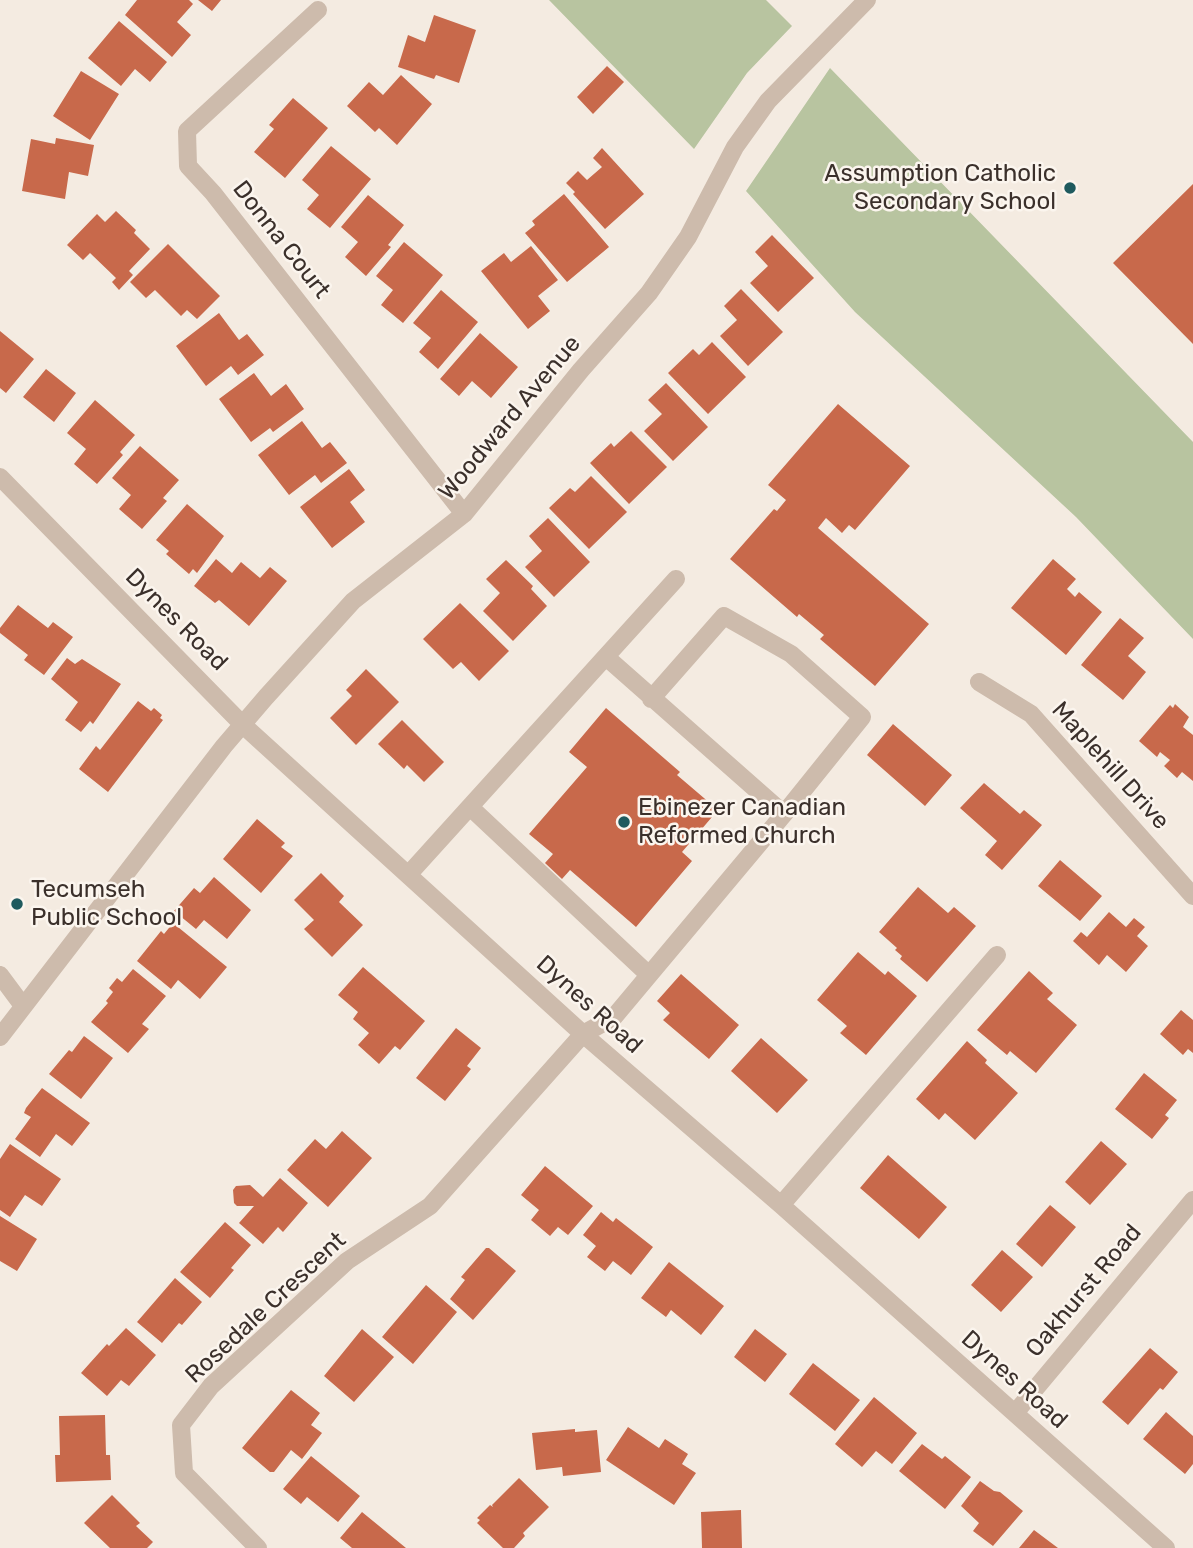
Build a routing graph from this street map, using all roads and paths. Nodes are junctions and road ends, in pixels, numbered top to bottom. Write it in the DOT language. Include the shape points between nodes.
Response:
graph roads {
  1 [pos="867,0"];
  2 [pos="318,10"];
  3 [pos="0,477"];
  4 [pos="464,514"];
  5 [pos="676,579"];
  6 [pos="606,657"];
  7 [pos="979,682"];
  8 [pos="651,699"];
  9 [pos="243,725"];
  10 [pos="470,807"];
  11 [pos="784,814"];
  12 [pos="408,875"];
  13 [pos="1193,896"];
  14 [pos="997,955"];
  15 [pos="0,975"];
  16 [pos="649,975"];
  17 [pos="23,1006"];
  18 [pos="583,1034"];
  19 [pos="0,1037"];
  20 [pos="1193,1200"];
  21 [pos="781,1205"];
  22 [pos="1014,1413"];
  23 [pos="258,1548"];
  24 [pos="1166,1548"];
  1 -- 4 [label="street, Woodward Avenue" via="768,101 735,147 688,237 649,293"];
  2 -- 4 [label="street, Donna Court" via="187,131 188,166 214,193"];
  3 -- 9 [label="street, Dynes Road"];
  4 -- 9 [label="street, Woodward Avenue" via="353,601"];
  5 -- 6 [label="street"];
  6 -- 8 [label="street"];
  6 -- 10 [label="street"];
  7 -- 13 [label="street, Maplehill Drive" via="1031,714"];
  8 -- 11 [label="street"];
  8 -- 11 [label="street, Rosedale Crescent" via="724,616 792,654 862,717"];
  9 -- 12 [label="street, Dynes Road"];
  9 -- 17 [label="street, Woodward Avenue"];
  10 -- 12 [label="street"];
  10 -- 16 [label="street"];
  11 -- 16 [label="street, Rosedale Crescent"];
  12 -- 18 [label="street, Dynes Road"];
  14 -- 21 [label="street"];
  15 -- 17 [label="street"];
  16 -- 18 [label="street, Rosedale Crescent" via="614,1017"];
  17 -- 19 [label="street, Woodward Avenue"];
  18 -- 21 [label="street, Dynes Road"];
  18 -- 23 [label="street, Rosedale Crescent" via="429,1206 347,1261 211,1386 181,1425 184,1473"];
  20 -- 22 [label="street, Oakhurst Road"];
  21 -- 22 [label="street, Dynes Road"];
  22 -- 24 [label="street, Dynes Road"];
}
